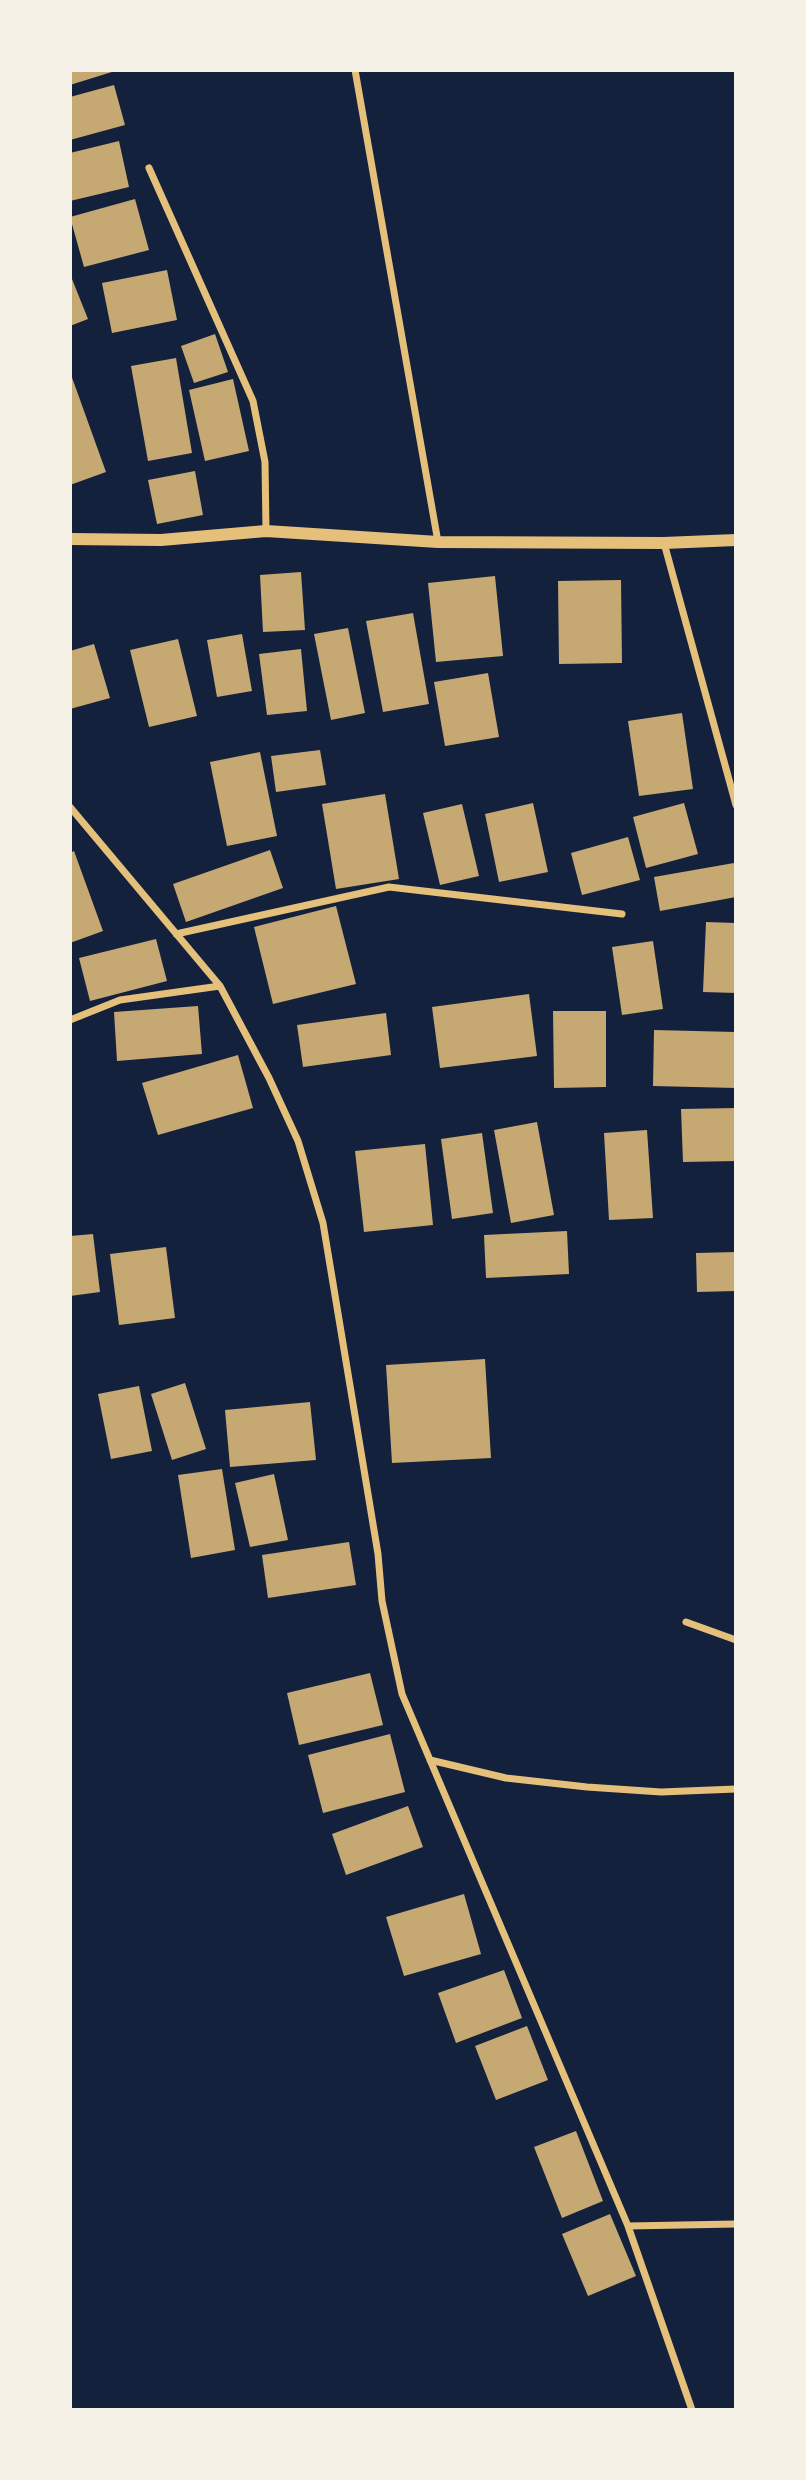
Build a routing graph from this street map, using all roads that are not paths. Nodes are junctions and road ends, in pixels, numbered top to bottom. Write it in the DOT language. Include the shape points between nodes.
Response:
graph roads {
  1 [pos="355,70"];
  2 [pos="149,168"];
  3 [pos="267,531"];
  4 [pos="70,539"];
  5 [pos="736,540"];
  6 [pos="438,542"];
  7 [pos="664,543"];
  8 [pos="736,805"];
  9 [pos="70,807"];
  10 [pos="622,914"];
  11 [pos="176,933"];
  12 [pos="220,986"];
  13 [pos="70,1020"];
  14 [pos="686,1622"];
  15 [pos="736,1640"];
  16 [pos="430,1760"];
  17 [pos="736,1789"];
  18 [pos="736,2224"];
  19 [pos="628,2226"];
  20 [pos="692,2410"];
  1 -- 6 [label="street"];
  2 -- 3 [label="street" via="253,401 265,462"];
  3 -- 4 [label="street" via="161,540"];
  3 -- 6 [label="street"];
  5 -- 7 [label="street"];
  6 -- 7 [label="street"];
  7 -- 8 [label="street"];
  9 -- 11 [label="street"];
  10 -- 11 [label="street" via="389,887"];
  11 -- 12 [label="street"];
  12 -- 13 [label="street" via="120,1000"];
  12 -- 16 [label="street" via="298,1141 323,1223 390,1644 402,1694"];
  14 -- 15 [label="street"];
  16 -- 17 [label="street" via="506,1778 587,1787 661,1792"];
  16 -- 19 [label="street"];
  18 -- 19 [label="street"];
  19 -- 20 [label="street"];
}
